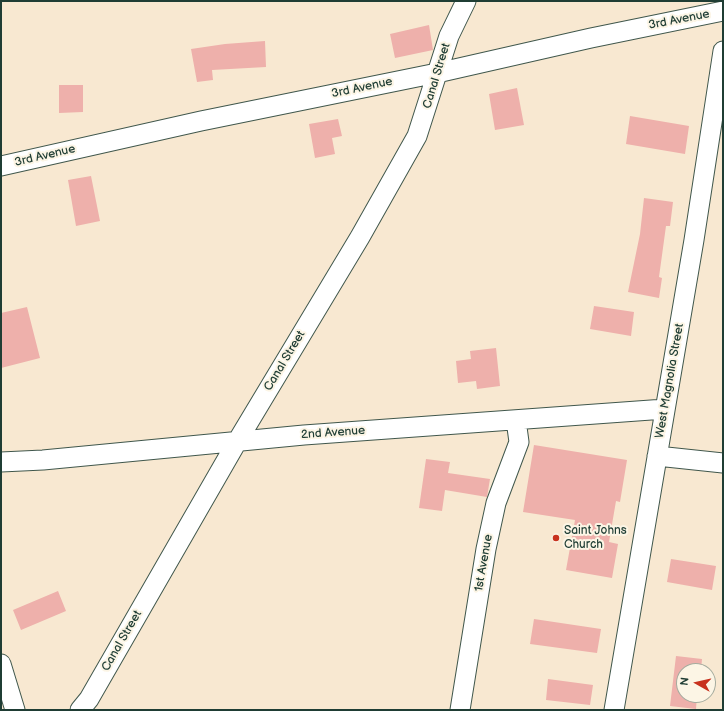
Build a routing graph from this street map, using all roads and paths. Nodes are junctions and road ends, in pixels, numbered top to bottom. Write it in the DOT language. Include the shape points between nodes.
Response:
graph roads {
  1 [pos="466,1"];
  2 [pos="723,11"];
  3 [pos="723,51"];
  4 [pos="437,73"];
  5 [pos="719,98"];
  6 [pos="1,166"];
  7 [pos="665,409"];
  8 [pos="516,420"];
  9 [pos="238,440"];
  10 [pos="657,456"];
  11 [pos="1,462"];
  12 [pos="723,463"];
  13 [pos="1,664"];
  14 [pos="15,710"];
  15 [pos="80,710"];
  16 [pos="460,710"];
  17 [pos="614,710"];
  1 -- 4 [label="street, Canal Street" via="449,36"];
  2 -- 4 [label="street, 3rd Avenue"];
  3 -- 5 [label="street, West Magnolia Street"];
  4 -- 6 [label="street, 3rd Avenue" via="201,121"];
  4 -- 9 [label="street, Canal Street" via="417,136 360,237"];
  5 -- 7 [label="street, West Magnolia Street"];
  7 -- 8 [label="street, 2nd Avenue"];
  7 -- 10 [label="street, West Magnolia Street"];
  8 -- 9 [label="street, 2nd Avenue"];
  8 -- 16 [label="street, 1st Avenue" via="519,442 496,503"];
  9 -- 11 [label="street, 2nd Avenue"];
  9 -- 15 [label="street, Canal Street" via="89,699"];
  10 -- 12 [label="street"];
  10 -- 17 [label="street, West Magnolia Street"];
  13 -- 14 [label="street"];
}
